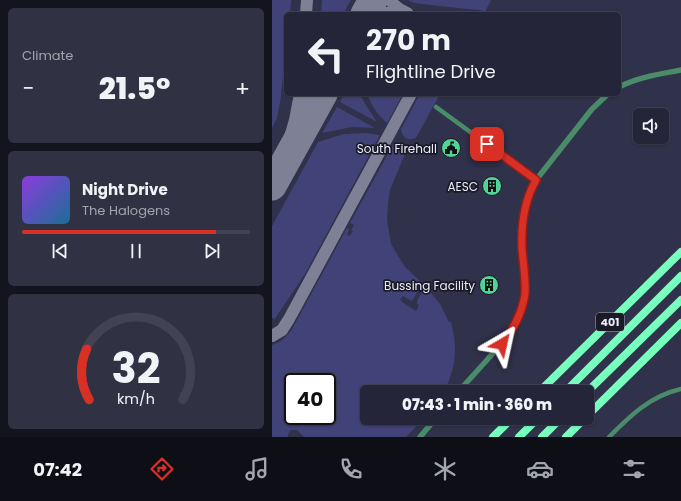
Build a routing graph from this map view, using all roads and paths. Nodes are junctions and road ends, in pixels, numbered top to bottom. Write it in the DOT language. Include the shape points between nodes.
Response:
graph roads {
  1 [pos="681,70"];
  2 [pos="621,86"];
  3 [pos="606,96"];
  4 [pos="436,107"];
  5 [pos="536,180"];
  6 [pos="681,252"];
  7 [pos="681,276"];
  8 [pos="681,300"];
  9 [pos="681,323"];
  10 [pos="464,385"];
  11 [pos="546,385"];
  12 [pos="572,385"];
  13 [pos="594,385"];
  14 [pos="681,389"];
  15 [pos="594,409"];
  16 [pos="430,425"];
  17 [pos="505,425"];
  18 [pos="531,425"];
  19 [pos="554,425"];
  20 [pos="578,425"];
  21 [pos="420,437"];
  22 [pos="492,437"];
  23 [pos="519,437"];
  24 [pos="542,437"];
  25 [pos="566,437"];
  26 [pos="609,437"];
  1 -- 2 [label="street" via="640,79"];
  3 -- 5 [label="street" via="592,109"];
  4 -- 5 [label="street"];
  5 -- 10 [label="street" via="522,218 525,286 518,318 502,344"];
  6 -- 11 [label="highway, 401"];
  7 -- 12 [label="highway, 401"];
  8 -- 13 [label="highway, 401"];
  9 -- 15 [label="highway"];
  14 -- 26 [label="street" via="653,400 639,409"];
  16 -- 21 [label="street"];
  17 -- 22 [label="highway"];
  18 -- 23 [label="highway"];
  19 -- 24 [label="highway"];
  20 -- 25 [label="highway"];
}
